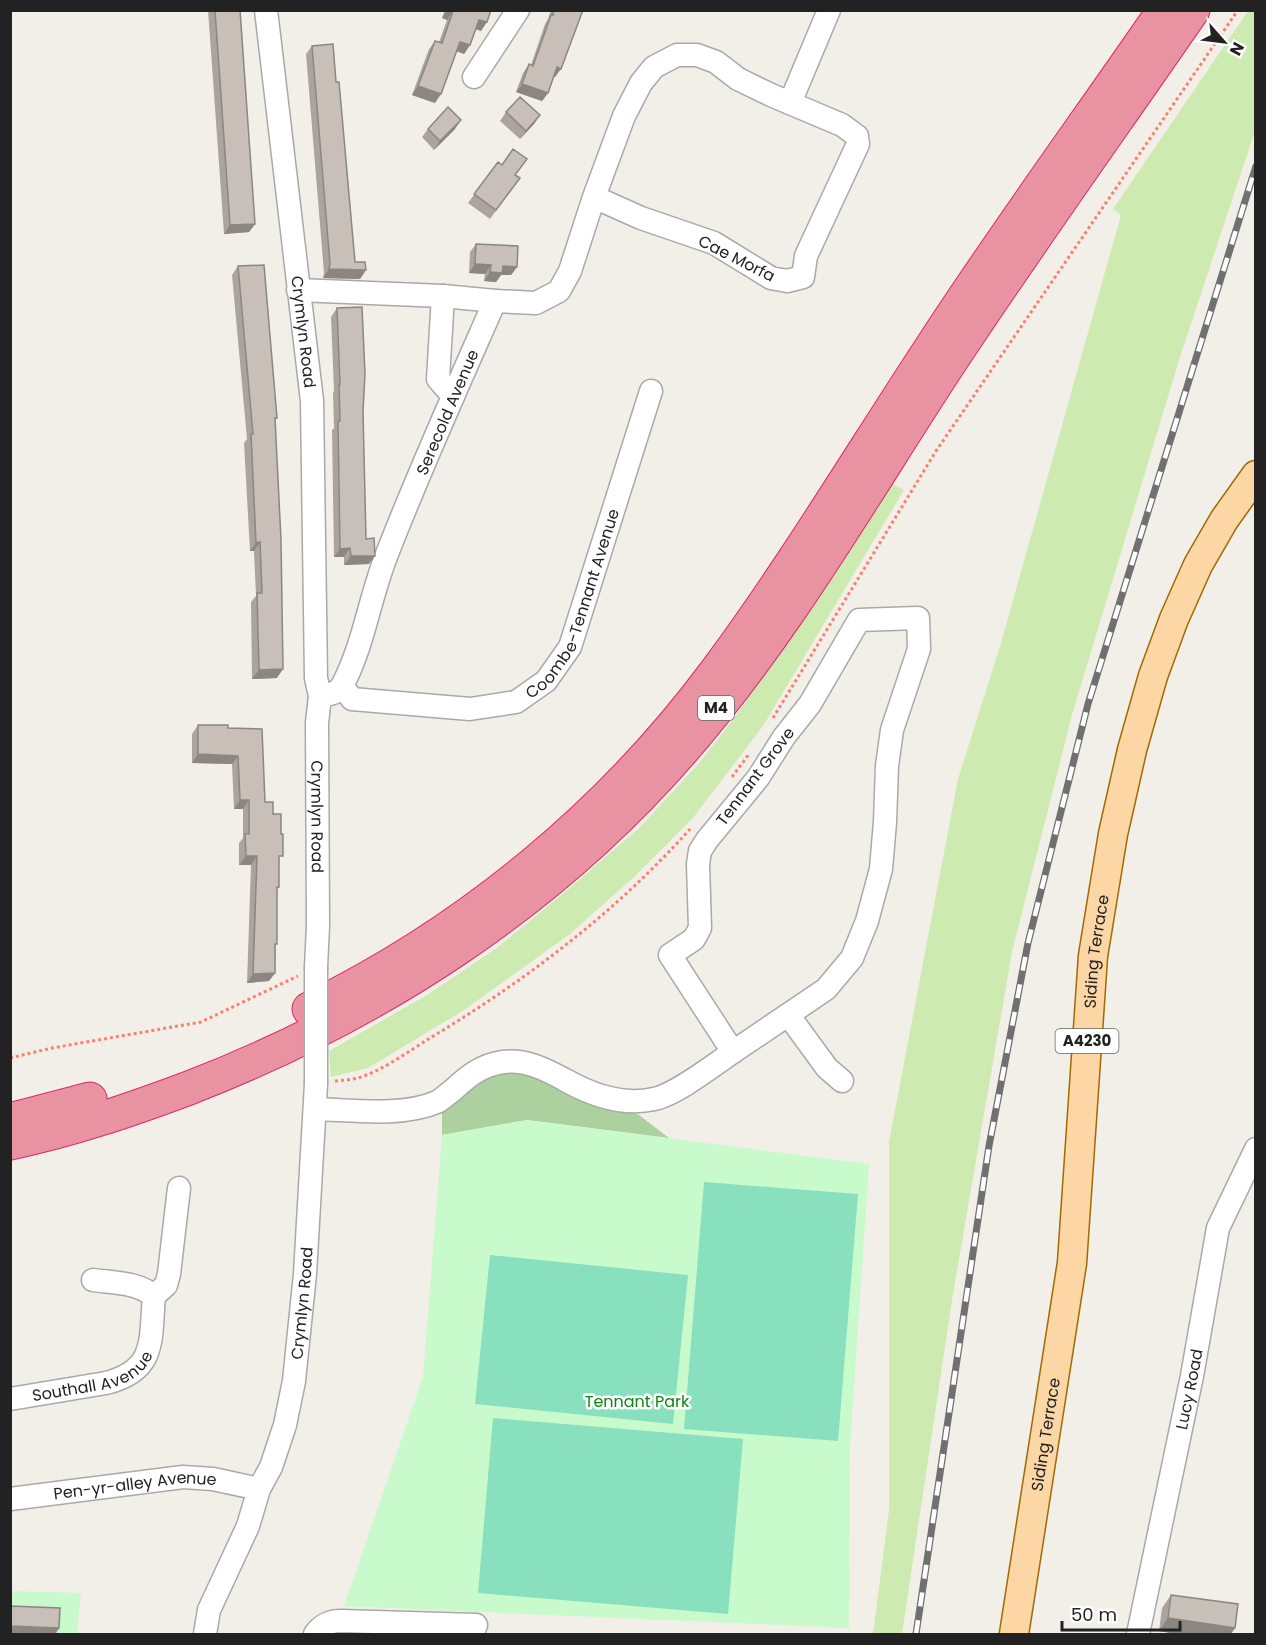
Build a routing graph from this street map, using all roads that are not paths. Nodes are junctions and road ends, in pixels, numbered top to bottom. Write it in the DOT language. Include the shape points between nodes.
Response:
graph roads {
  1 [pos="266,10"];
  2 [pos="518,10"];
  3 [pos="829,10"];
  4 [pos="1164,10"];
  5 [pos="1193,10"];
  6 [pos="474,77"];
  7 [pos="790,103"];
  8 [pos="594,197"];
  9 [pos="298,290"];
  10 [pos="443,296"];
  11 [pos="495,301"];
  12 [pos="651,391"];
  13 [pos="453,396"];
  14 [pos="1256,476"];
  15 [pos="343,687"];
  16 [pos="320,696"];
  17 [pos="789,1016"];
  18 [pos="733,1052"];
  19 [pos="842,1081"];
  20 [pos="315,1109"];
  21 [pos="10,1120"];
  22 [pos="10,1143"];
  23 [pos="1256,1149"];
  24 [pos="179,1188"];
  25 [pos="93,1280"];
  26 [pos="154,1296"];
  27 [pos="10,1399"];
  28 [pos="259,1489"];
  29 [pos="10,1499"];
  30 [pos="474,1630"];
  31 [pos="205,1635"];
  32 [pos="315,1635"];
  33 [pos="1014,1635"];
  34 [pos="1138,1635"];
  1 -- 9 [label="street, Crymlyn Road"];
  2 -- 6 [label="street"];
  3 -- 7 [label="street"];
  4 -- 21 [label="highway, M4" via="934,342 771,594 665,735 609,796 485,902 419,948 347,990 222,1050 118,1090"];
  5 -- 22 [label="highway, M4" via="950,363 791,608 682,751 625,812 565,869 500,921 360,1009 231,1072 126,1112"];
  7 -- 8 [label="street, Cae Morfa" via="738,79 716,62 697,55 677,55 654,68 641,83 624,116"];
  7 -- 8 [label="street, Cae Morfa" via="842,125 857,136 858,144 806,256 803,277 787,281 771,278 714,243"];
  8 -- 11 [label="street, Cae Morfa" via="570,271 559,291 536,303"];
  9 -- 10 [label="street"];
  9 -- 16 [label="street, Crymlyn Road" via="312,401 316,678"];
  10 -- 11 [label="street"];
  10 -- 13 [label="street" via="438,379"];
  11 -- 13 [label="street, Serecold Avenue"];
  12 -- 15 [label="street, Coombe-Tennant Avenue" via="570,647 546,681 516,702 470,709 352,699"];
  13 -- 15 [label="street, Serecold Avenue" via="386,556"];
  14 -- 33 [label="main road, Siding Terrace / A4230" via="1198,565 1174,619 1132,750 1113,834 1093,956 1072,1263"];
  15 -- 16 [label="street" via="335,694"];
  16 -- 20 [label="street, Crymlyn Road, bridge" via="316,723"];
  17 -- 18 [label="street, Tennant Grove"];
  17 -- 18 [label="street, Tennant Grove" via="826,989 852,958 867,921 881,869 892,730 919,649 918,618 859,620 810,704 700,851 700,928 694,939 670,955"];
  17 -- 19 [label="street" via="827,1068"];
  18 -- 20 [label="street" via="656,1099 607,1099 529,1063 504,1062 472,1073 440,1100 423,1107 405,1111"];
  20 -- 28 [label="street, Crymlyn Road" via="294,1381 285,1425"];
  23 -- 34 [label="street, Lucy Road" via="1218,1228"];
  24 -- 26 [label="street" via="169,1274 166,1285"];
  25 -- 26 [label="street" via="136,1286"];
  26 -- 27 [label="street, Southall Avenue" via="149,1352 139,1368 106,1383"];
  28 -- 29 [label="street, Pen-yr-alley Avenue" via="183,1477"];
  28 -- 31 [label="street, Crymlyn Road" via="248,1526 209,1610"];
  30 -- 32 [label="street" via="331,1621"];
}
